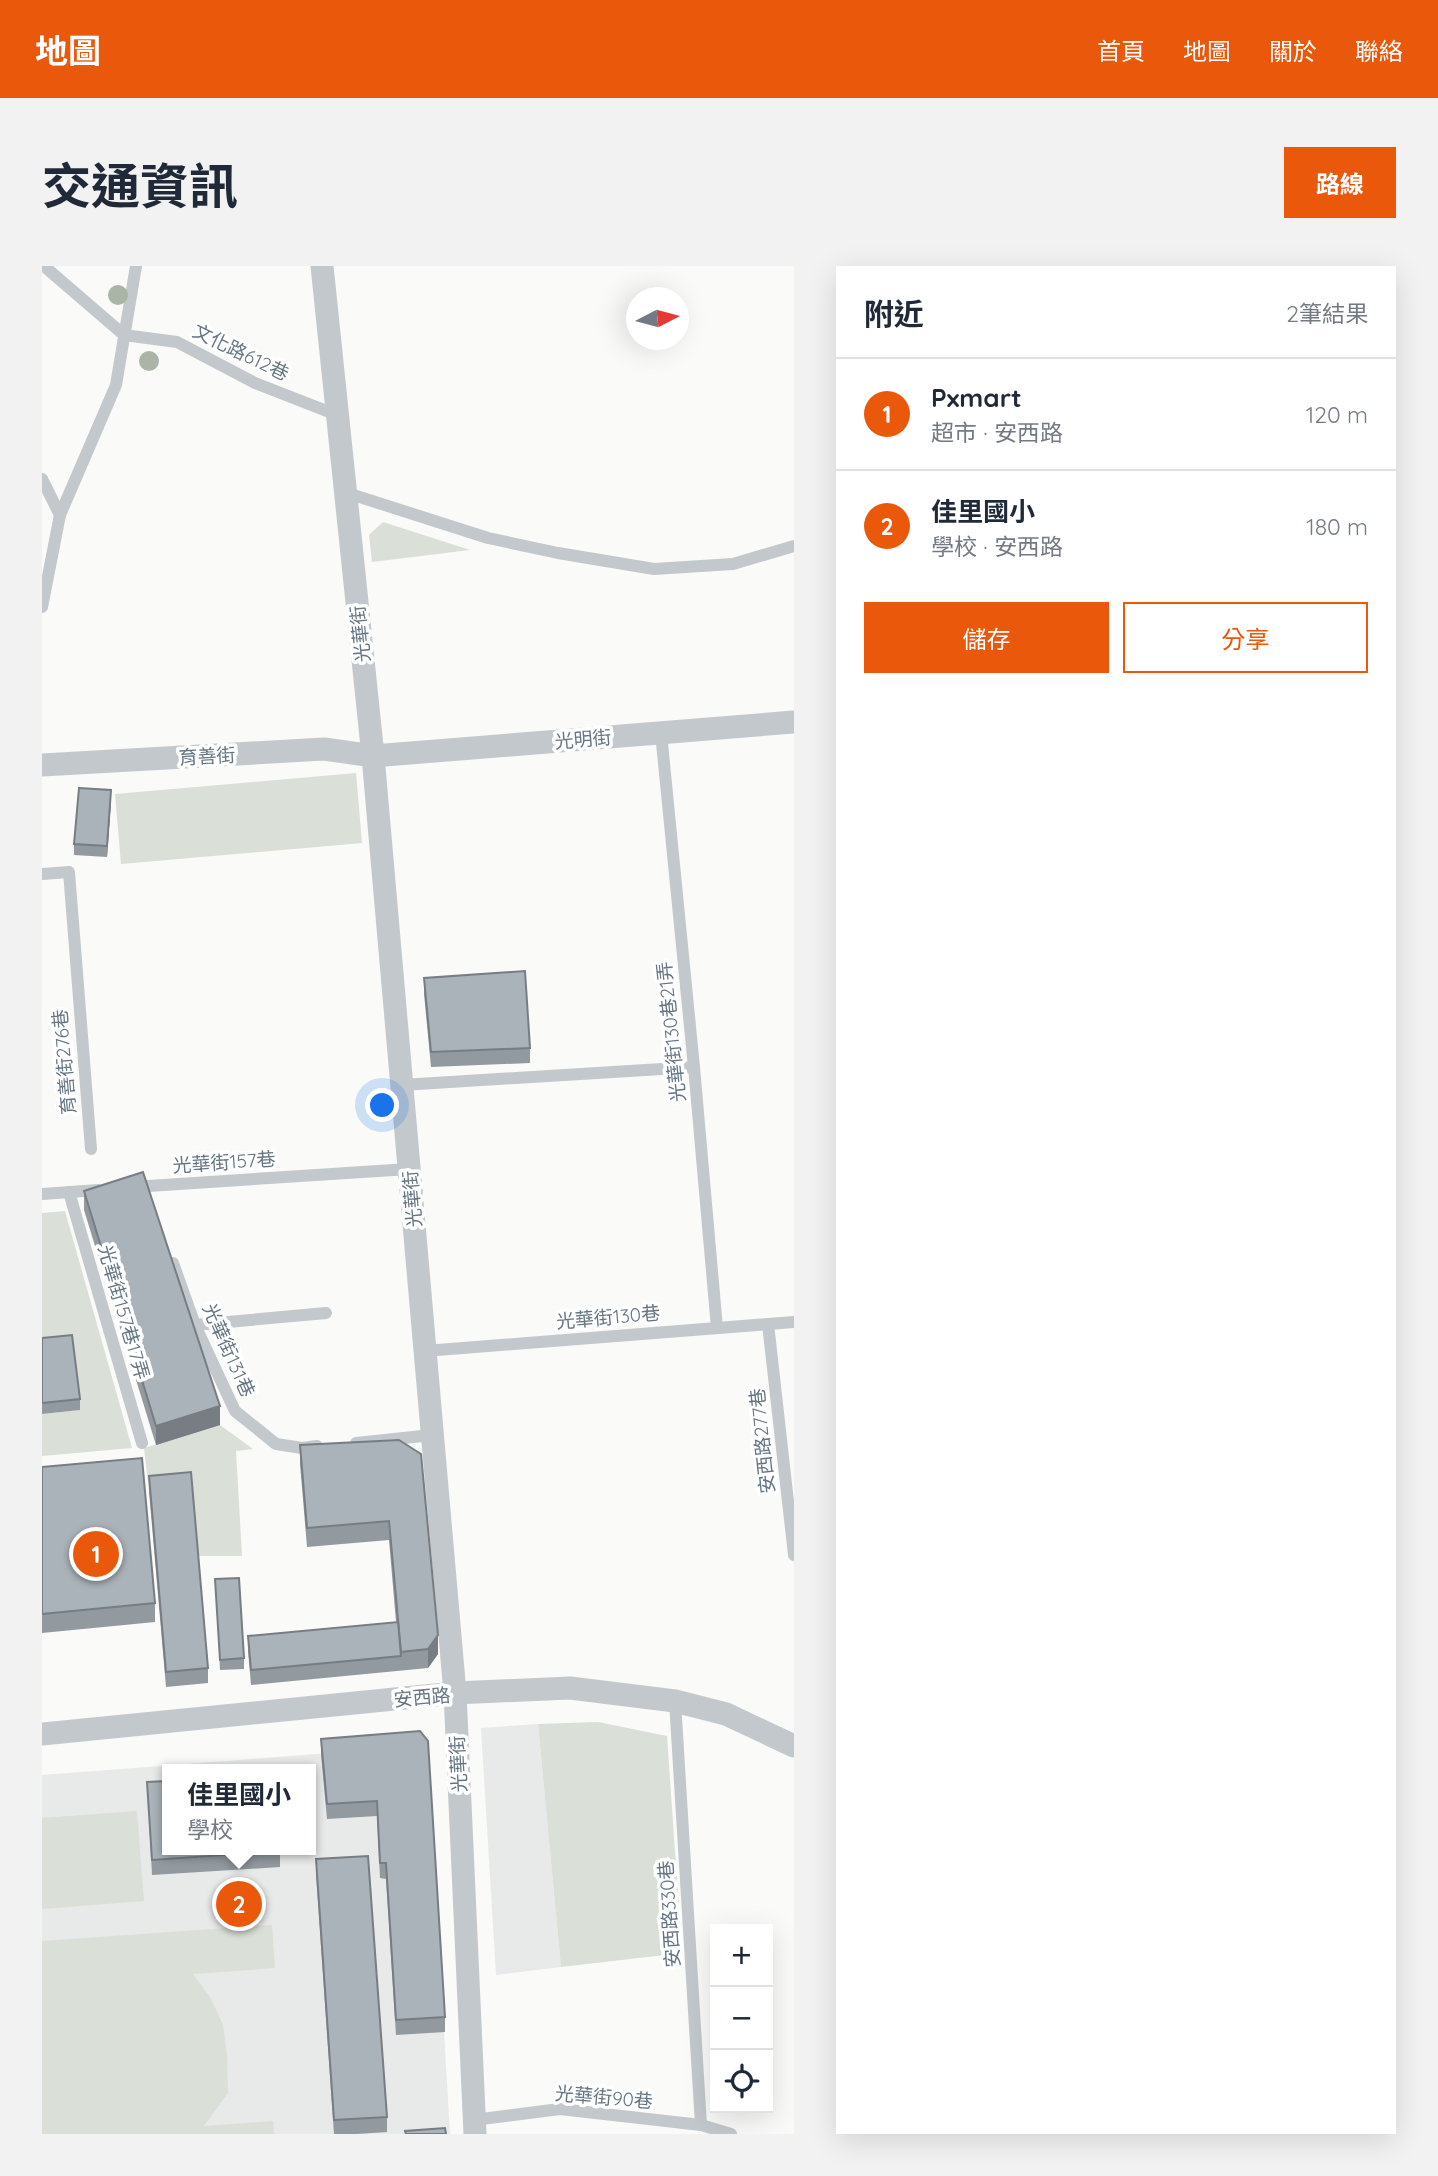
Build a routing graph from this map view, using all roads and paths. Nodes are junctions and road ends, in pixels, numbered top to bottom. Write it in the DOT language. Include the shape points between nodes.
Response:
graph roads {
  1 [pos="44,266"];
  2 [pos="136,266"];
  3 [pos="322,266"];
  4 [pos="124,335"];
  5 [pos="337,415"];
  6 [pos="42,479"];
  7 [pos="344,492"];
  8 [pos="60,515"];
  9 [pos="794,546"];
  10 [pos="42,607"];
  11 [pos="794,722"];
  12 [pos="661,733"];
  13 [pos="373,756"];
  14 [pos="42,765"];
  15 [pos="42,874"];
  16 [pos="694,1067"];
  17 [pos="402,1085"];
  18 [pos="91,1149"];
  19 [pos="409,1169"];
  20 [pos="69,1192"];
  21 [pos="42,1194"];
  22 [pos="168,1249"];
  23 [pos="326,1313"];
  24 [pos="794,1322"];
  25 [pos="768,1324"];
  26 [pos="195,1325"];
  27 [pos="717,1328"];
  28 [pos="425,1351"];
  29 [pos="432,1435"];
  30 [pos="142,1443"];
  31 [pos="794,1555"];
  32 [pos="455,1693"];
  33 [pos="675,1701"];
  34 [pos="42,1734"];
  35 [pos="794,1746"];
  36 [pos="701,2125"];
  37 [pos="474,2127"];
  38 [pos="731,2134"];
  1 -- 4 [label="lane"];
  2 -- 4 [label="lane"];
  3 -- 5 [label="street, 光華街"];
  4 -- 5 [label="lane, 文化路612巷" via="177,342 255,383"];
  4 -- 8 [label="lane" via="116,385"];
  5 -- 7 [label="street, 光華街"];
  6 -- 8 [label="lane"];
  7 -- 9 [label="lane" via="488,538 654,569 733,564"];
  7 -- 13 [label="street, 光華街"];
  8 -- 10 [label="lane"];
  11 -- 12 [label="street, 光明街"];
  12 -- 13 [label="street, 光明街"];
  12 -- 16 [label="lane, 光華街130巷21弄"];
  13 -- 14 [label="street, 育善街" via="324,749"];
  13 -- 17 [label="street, 光華街"];
  15 -- 18 [label="lane, 育善街276巷" via="69,872"];
  16 -- 17 [label="lane"];
  16 -- 27 [label="lane, 光華街130巷21弄"];
  17 -- 19 [label="street, 光華街"];
  19 -- 20 [label="lane, 光華街157巷" via="148,1193 113,1189"];
  19 -- 28 [label="street, 光華街"];
  20 -- 21 [label="lane, 光華街157巷"];
  20 -- 30 [label="lane, 光華街157巷17弄"];
  22 -- 26 [label="lane, 光華街131巷"];
  23 -- 26 [label="lane"];
  24 -- 25 [label="lane, 光華街130巷"];
  25 -- 27 [label="lane, 光華街130巷"];
  25 -- 31 [label="lane, 安西路277巷"];
  26 -- 29 [label="lane, 光華街131巷" via="234,1411 275,1444 302,1448"];
  27 -- 28 [label="lane, 光華街130巷"];
  28 -- 29 [label="street, 光華街"];
  29 -- 32 [label="street, 光華街"];
  32 -- 33 [label="street, 安西路" via="570,1688"];
  32 -- 34 [label="street, 安西路"];
  32 -- 37 [label="street, 光華街"];
  33 -- 35 [label="street, 安西路" via="726,1714"];
  33 -- 36 [label="lane, 安西路330巷"];
  36 -- 37 [label="lane, 光華街90巷" via="560,2109"];
  36 -- 38 [label="lane, 光華街90巷"];
}
